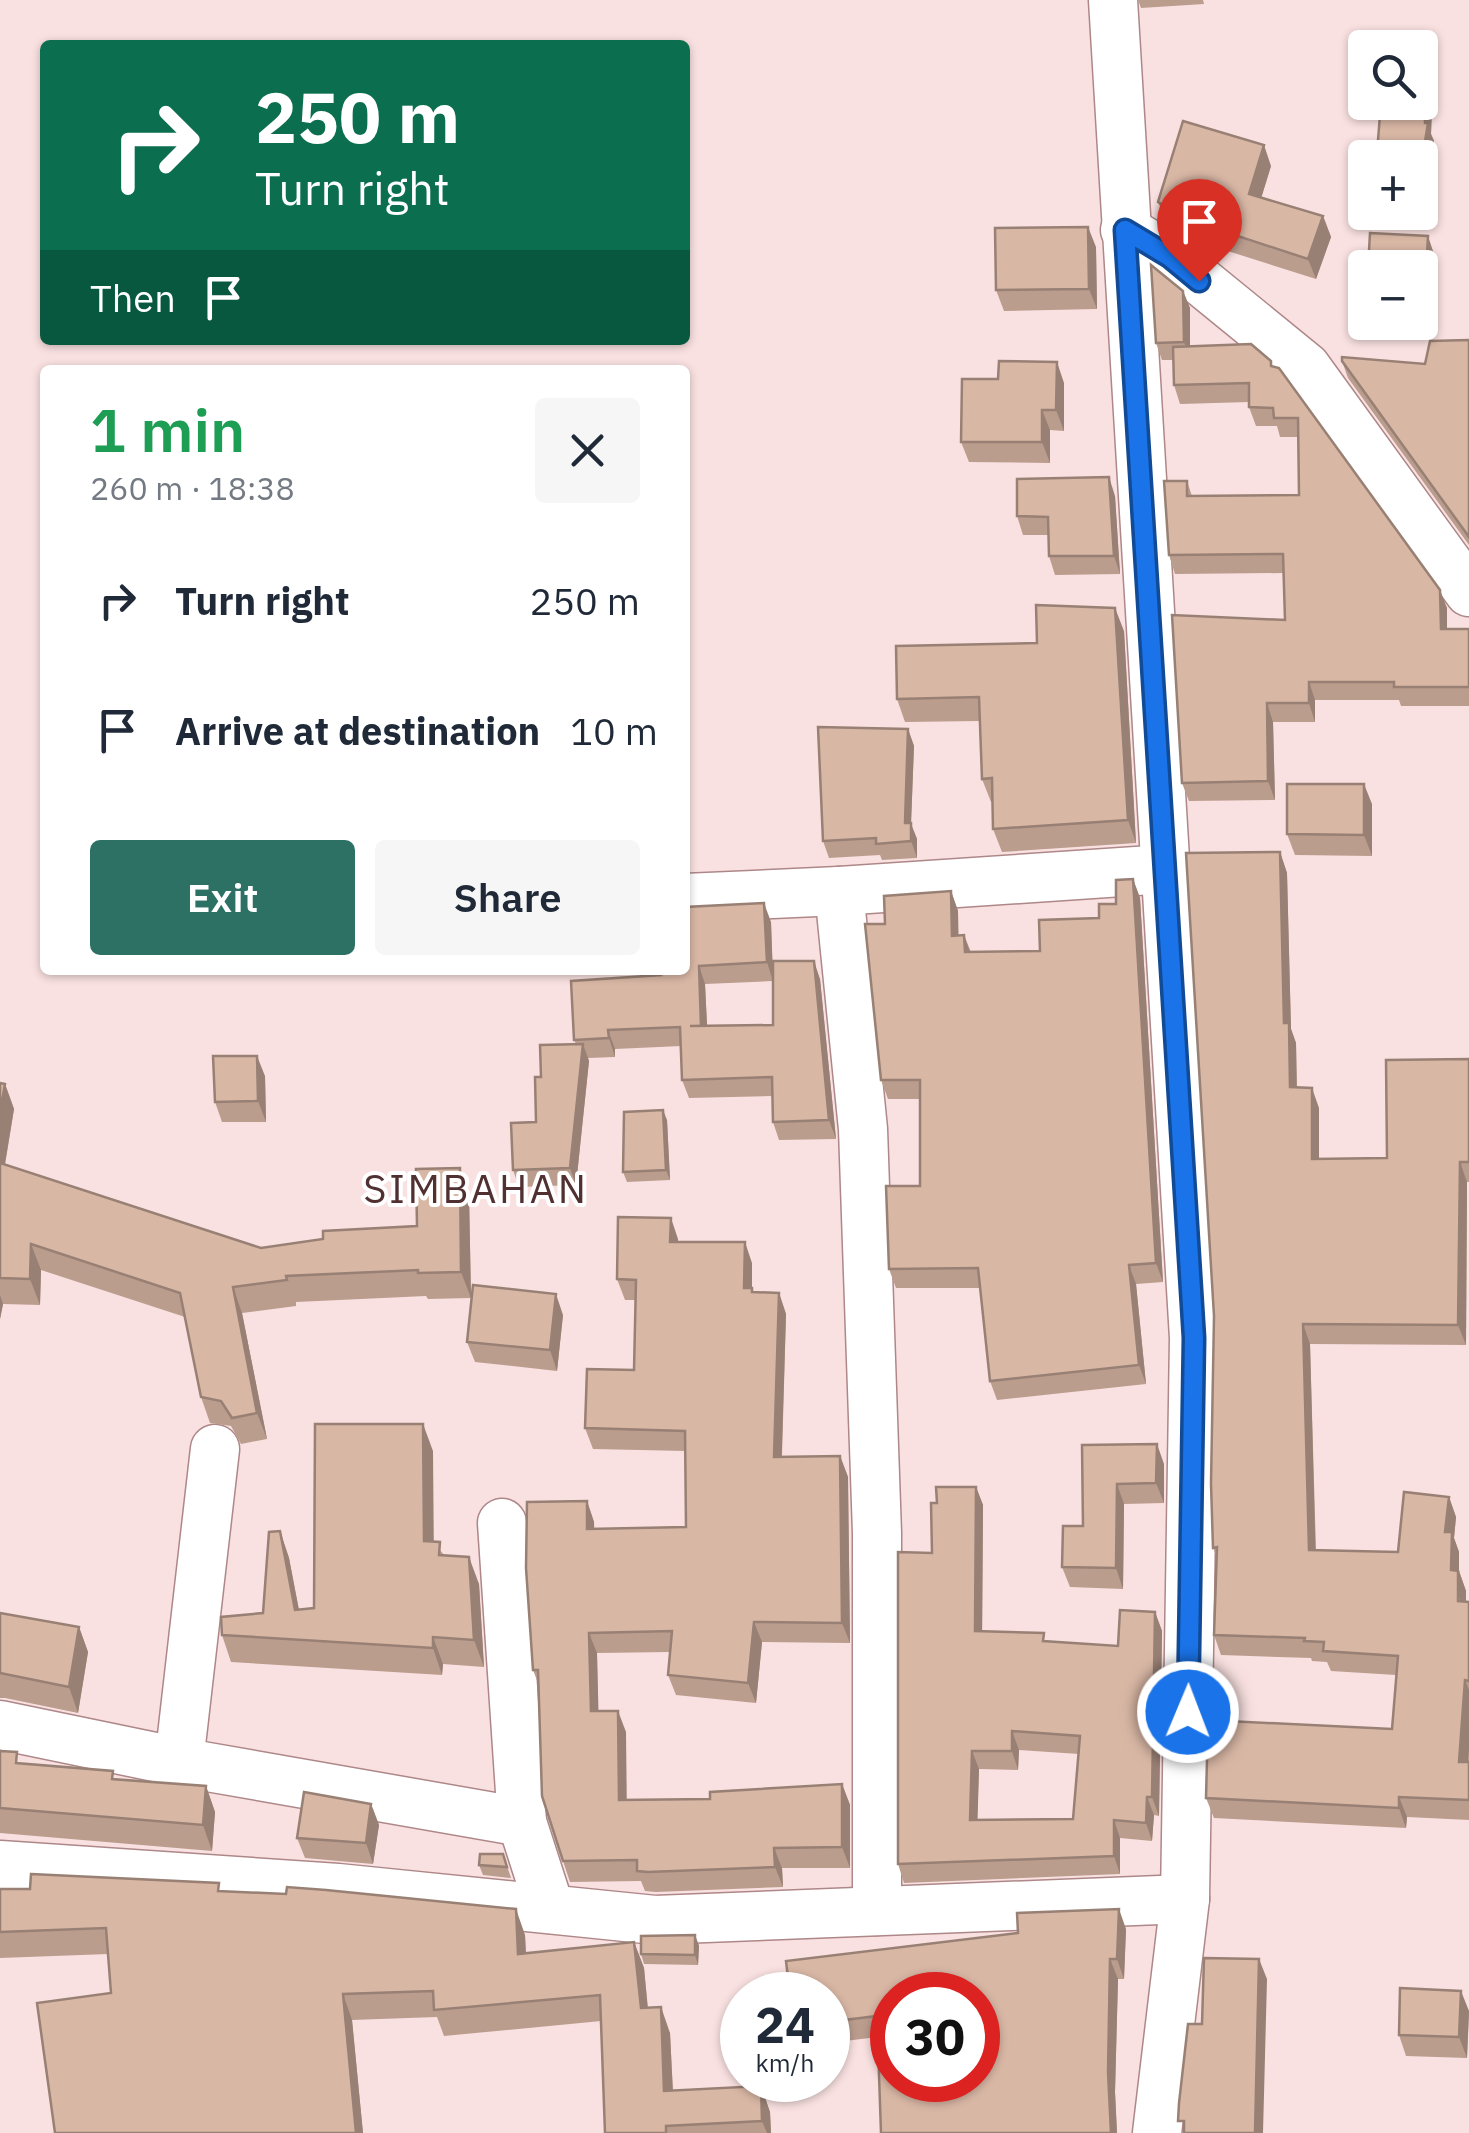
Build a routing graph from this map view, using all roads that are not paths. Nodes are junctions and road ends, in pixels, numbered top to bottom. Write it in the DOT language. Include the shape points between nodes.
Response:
graph roads {
  1 [pos="1113,0"];
  2 [pos="1125,230"];
  3 [pos="1469,592"];
  4 [pos="1166,869"];
  5 [pos="839,892"];
  6 [pos="690,898"];
  7 [pos="216,1449"];
  8 [pos="502,1523"];
  9 [pos="0,1725"];
  10 [pos="179,1762"];
  11 [pos="522,1822"];
  12 [pos="0,1865"];
  13 [pos="1184,1899"];
  14 [pos="550,1909"];
  15 [pos="877,1911"];
  16 [pos="1157,2133"];
  1 -- 2 [label="street"];
  2 -- 3 [label="street" via="1170,257 1306,367"];
  2 -- 4 [label="street"];
  4 -- 5 [label="street"];
  4 -- 13 [label="street" via="1194,1338"];
  5 -- 6 [label="street"];
  5 -- 15 [label="street" via="863,1129 877,1532"];
  7 -- 10 [label="street"];
  8 -- 11 [label="street"];
  9 -- 10 [label="street"];
  10 -- 11 [label="street"];
  11 -- 14 [label="street"];
  12 -- 14 [label="street"];
  13 -- 15 [label="street"];
  13 -- 16 [label="street"];
  14 -- 15 [label="street" via="655,1920"];
}
